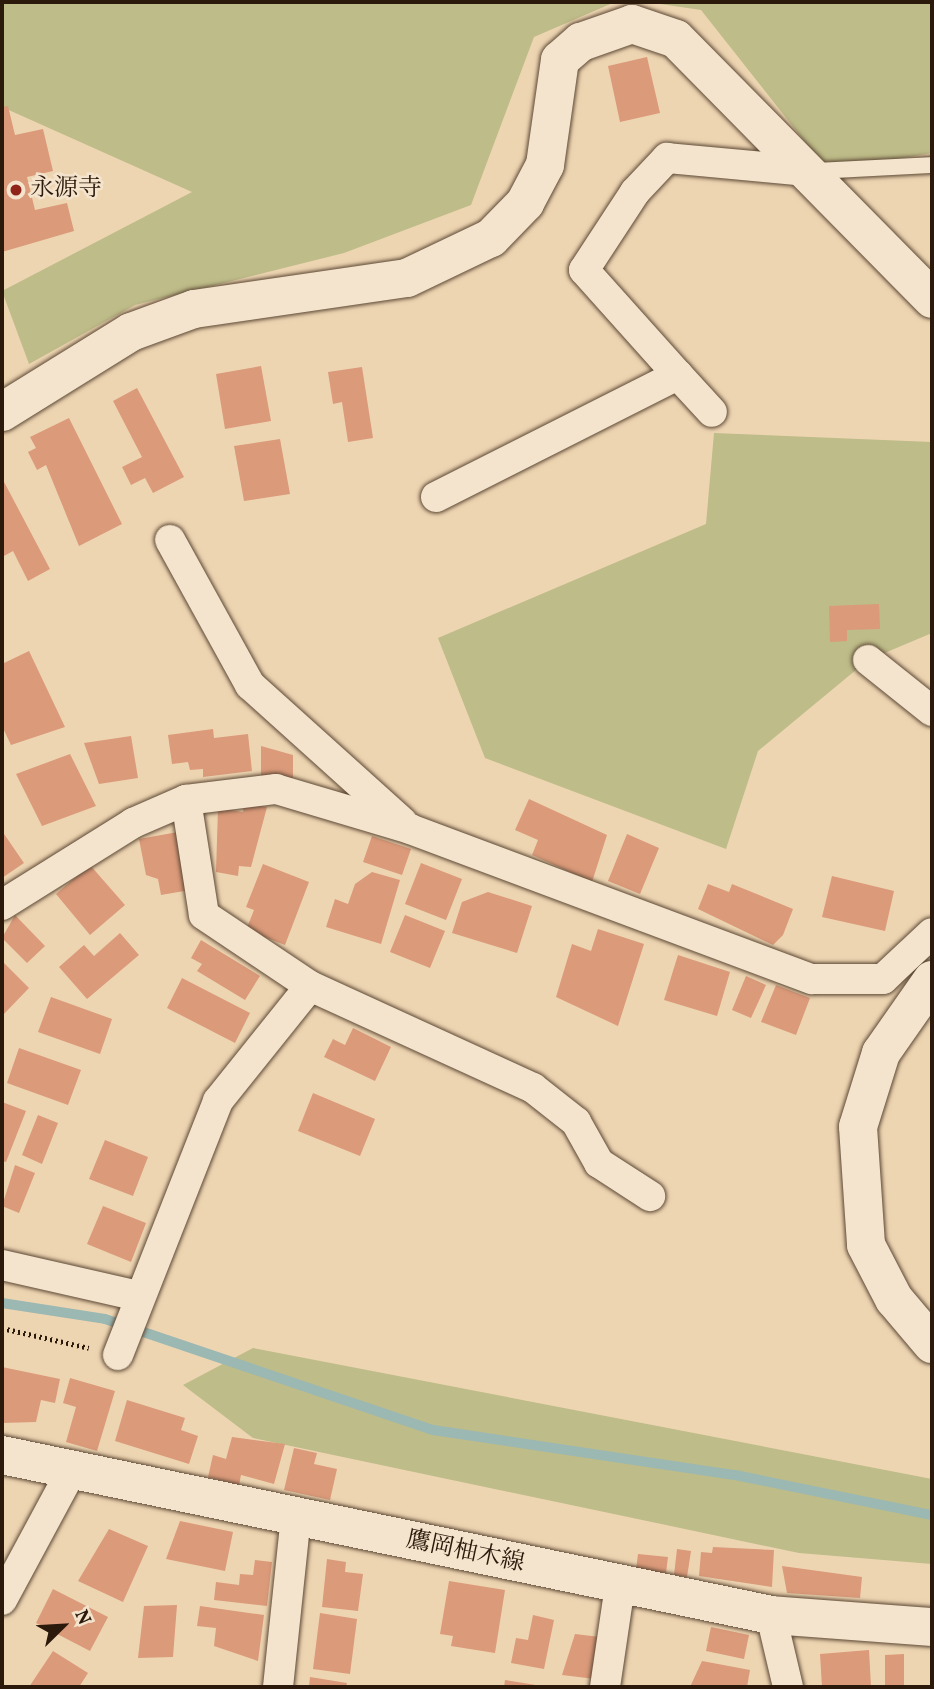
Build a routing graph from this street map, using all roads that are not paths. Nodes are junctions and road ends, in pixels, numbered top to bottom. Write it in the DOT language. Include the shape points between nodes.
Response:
graph roads {
  1 [pos="932,165"];
  2 [pos="808,171"];
  3 [pos="932,299"];
  4 [pos="678,374"];
  5 [pos="2,412"];
  6 [pos="712,412"];
  7 [pos="436,498"];
  8 [pos="170,540"];
  9 [pos="868,660"];
  10 [pos="932,710"];
  11 [pos="186,800"];
  12 [pos="410,829"];
  13 [pos="2,905"];
  14 [pos="932,933"];
  15 [pos="932,980"];
  16 [pos="310,986"];
  17 [pos="650,1196"];
  18 [pos="2,1265"];
  19 [pos="139,1296"];
  20 [pos="932,1344"];
  21 [pos="118,1355"];
  22 [pos="2,1455"];
  23 [pos="72,1470"];
  24 [pos="296,1517"];
  25 [pos="620,1586"];
  26 [pos="2,1600"];
  27 [pos="771,1615"];
  28 [pos="932,1627"];
  29 [pos="278,1687"];
  30 [pos="605,1687"];
  31 [pos="788,1687"];
  1 -- 2 [label="lane" via="923,171"];
  2 -- 3 [label="street"];
  2 -- 4 [label="street" via="667,158 635,192 584,270"];
  2 -- 5 [label="street" via="676,39 632,24 580,42 560,60 545,165 525,203 491,238 407,278 194,309 131,332"];
  4 -- 6 [label="street"];
  4 -- 7 [label="street"];
  8 -- 12 [label="street" via="250,685"];
  9 -- 10 [label="street"];
  11 -- 12 [label="street" via="276,789"];
  11 -- 13 [label="street" via="133,823"];
  11 -- 16 [label="street" via="204,915"];
  12 -- 14 [label="street" via="812,979 883,979"];
  15 -- 20 [label="street" via="881,1053 858,1127 866,1245 894,1299"];
  16 -- 17 [label="street" via="533,1088 576,1122 599,1163"];
  16 -- 19 [label="street" via="218,1101"];
  18 -- 19 [label="street"];
  19 -- 21 [label="street"];
  22 -- 23 [label="street, 鷹岡柚木線"];
  23 -- 24 [label="street, 鷹岡柚木線"];
  23 -- 26 [label="street"];
  24 -- 25 [label="street, 鷹岡柚木線"];
  24 -- 29 [label="street"];
  25 -- 27 [label="street, 鷹岡柚木線"];
  25 -- 30 [label="street"];
  27 -- 28 [label="street, 鷹岡柚木線"];
  27 -- 31 [label="street"];
}
